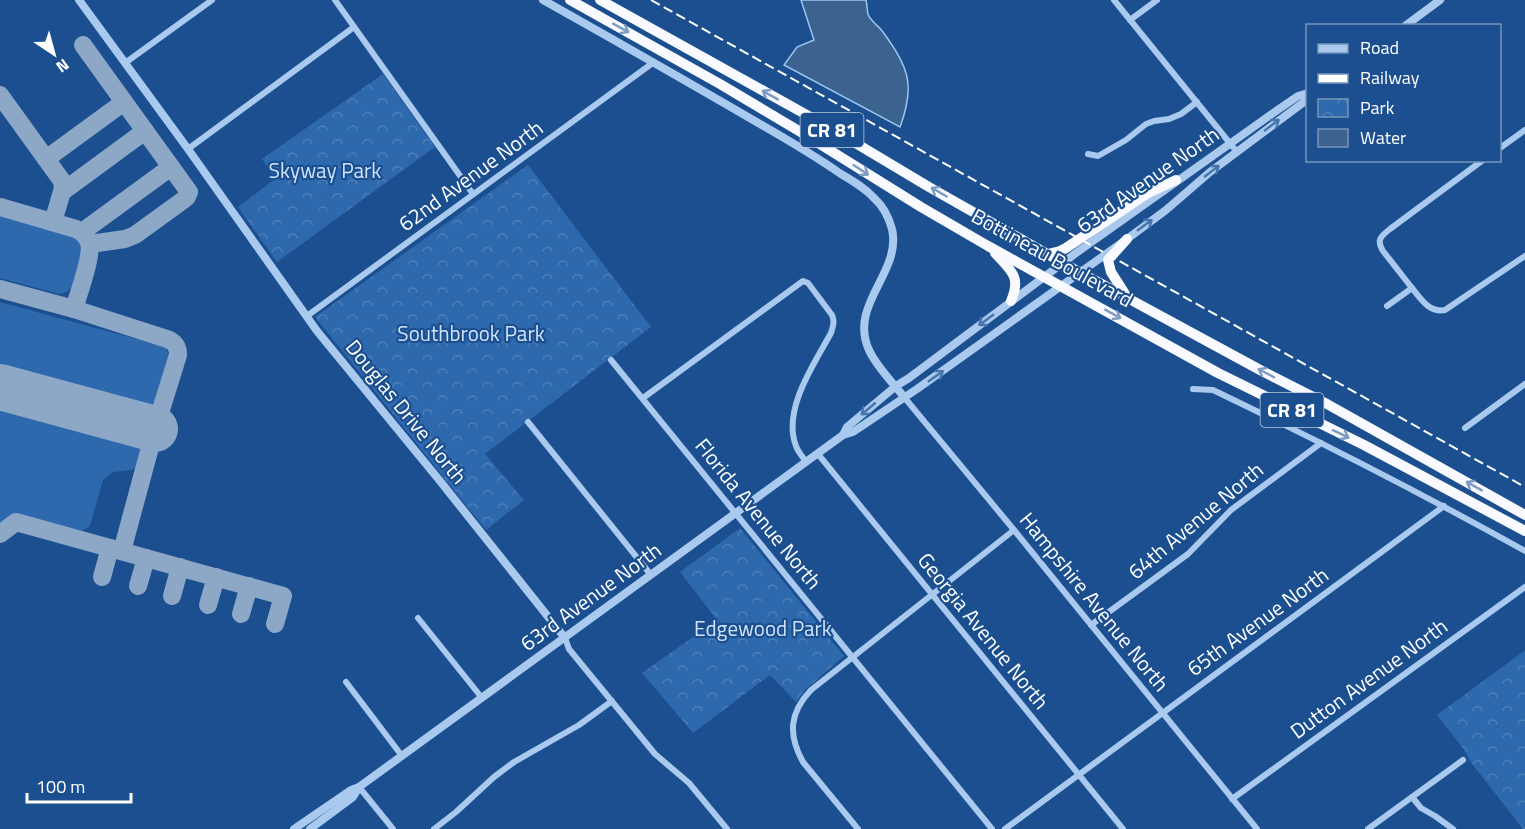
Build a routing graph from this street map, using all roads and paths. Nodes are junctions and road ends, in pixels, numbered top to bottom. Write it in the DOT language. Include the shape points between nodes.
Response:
graph roads {
  1 [pos="79,0"];
  2 [pos="212,0"];
  3 [pos="335,0"];
  4 [pos="543,0"];
  5 [pos="570,0"];
  6 [pos="600,0"];
  7 [pos="1114,0"];
  8 [pos="1157,0"];
  9 [pos="1440,0"];
  10 [pos="1130,20"];
  11 [pos="1408,24"];
  12 [pos="354,27"];
  13 [pos="654,62"];
  14 [pos="125,63"];
  15 [pos="1306,94"];
  16 [pos="1306,100"];
  17 [pos="1197,102"];
  18 [pos="1525,130"];
  19 [pos="1230,143"];
  20 [pos="1501,147"];
  21 [pos="188,149"];
  22 [pos="1237,152"];
  23 [pos="1088,154"];
  24 [pos="1480,162"];
  25 [pos="1176,180"];
  26 [pos="473,194"];
  27 [pos="1127,239"];
  28 [pos="988,246"];
  29 [pos="1048,254"];
  30 [pos="1525,256"];
  31 [pos="1063,263"];
  32 [pos="1081,272"];
  33 [pos="1045,276"];
  34 [pos="1062,286"];
  35 [pos="1412,288"];
  36 [pos="1127,297"];
  37 [pos="1011,301"];
  38 [pos="1387,306"];
  39 [pos="307,316"];
  40 [pos="611,360"];
  41 [pos="1525,384"];
  42 [pos="896,386"];
  43 [pos="1194,389"];
  44 [pos="904,397"];
  45 [pos="643,398"];
  46 [pos="528,422"];
  47 [pos="1465,428"];
  48 [pos="843,435"];
  49 [pos="1322,443"];
  50 [pos="818,453"];
  51 [pos="806,462"];
  52 [pos="1444,506"];
  53 [pos="736,513"];
  54 [pos="1525,515"];
  55 [pos="1014,530"];
  56 [pos="1525,531"];
  57 [pos="1525,551"];
  58 [pos="651,575"];
  59 [pos="1525,587"];
  60 [pos="932,594"];
  61 [pos="418,618"];
  62 [pos="1091,625"];
  63 [pos="565,638"];
  64 [pos="853,657"];
  65 [pos="346,682"];
  66 [pos="482,698"];
  67 [pos="612,701"];
  68 [pos="1163,713"];
  69 [pos="402,756"];
  70 [pos="1463,760"];
  71 [pos="1078,774"];
  72 [pos="359,788"];
  73 [pos="1412,797"];
  74 [pos="1232,799"];
  75 [pos="294,829"];
  76 [pos="310,829"];
  77 [pos="393,829"];
  78 [pos="434,829"];
  79 [pos="727,829"];
  80 [pos="858,829"];
  81 [pos="992,829"];
  82 [pos="1005,829"];
  83 [pos="1123,829"];
  84 [pos="1257,829"];
  85 [pos="1368,829"];
  86 [pos="1453,829"];
  1 -- 14 [label="street, Douglas Drive North"];
  2 -- 14 [label="street"];
  3 -- 12 [label="street"];
  4 -- 13 [label="street"];
  5 -- 28 [label="highway, Bottineau Boulevard / CR 81, one-way" via="720,84"];
  29 -- 6 [label="highway, Bottineau Boulevard / CR 81, one-way"];
  7 -- 10 [label="street"];
  8 -- 10 [label="street"];
  9 -- 11 [label="street"];
  10 -- 17 [label="street"];
  12 -- 21 [label="street"];
  12 -- 26 [label="street"];
  13 -- 26 [label="street, 62nd Avenue North"];
  13 -- 42 [label="street" via="807,151 880,203 892,229 892,251 868,305 864,331 870,352"];
  14 -- 21 [label="street, Douglas Drive North"];
  15 -- 19 [label="street, 63rd Avenue North"];
  22 -- 16 [label="street, 63rd Avenue North, one-way"];
  17 -- 19 [label="street"];
  17 -- 23 [label="street" via="1182,114 1146,124 1098,156"];
  18 -- 20 [label="street"];
  19 -- 22 [label="street"];
  19 -- 25 [label="street, 63rd Avenue North"];
  21 -- 39 [label="street, Douglas Drive North"];
  27 -- 22 [label="street, 63rd Avenue North, one-way"];
  24 -- 35 [label="street" via="1383,234 1379,246"];
  25 -- 29 [label="highway" via="1148,193 1066,248"];
  25 -- 31 [label="street, 63rd Avenue North"];
  26 -- 39 [label="street, 62nd Avenue North"];
  27 -- 32 [label="street, 63rd Avenue North"];
  27 -- 36 [label="highway" via="1108,260"];
  28 -- 33 [label="highway, Bottineau Boulevard / CR 81"];
  28 -- 37 [label="highway" via="1014,276 1016,290"];
  29 -- 31 [label="highway, Bottineau Boulevard / CR 81"];
  30 -- 35 [label="street" via="1438,312 1427,306"];
  31 -- 32 [label="highway, Bottineau Boulevard / CR 81"];
  31 -- 33 [label="street, 63rd Avenue North"];
  32 -- 34 [label="street, 63rd Avenue North"];
  32 -- 36 [label="highway, Bottineau Boulevard / CR 81"];
  33 -- 34 [label="highway, Bottineau Boulevard / CR 81"];
  33 -- 37 [label="street, 63rd Avenue North"];
  44 -- 34 [label="street, 63rd Avenue North, one-way"];
  34 -- 56 [label="highway, Bottineau Boulevard / CR 81, one-way" via="1218,373"];
  35 -- 38 [label="street"];
  54 -- 36 [label="highway, Bottineau Boulevard / CR 81, one-way"];
  37 -- 42 [label="street, 63rd Avenue North, one-way"];
  39 -- 63 [label="street, Douglas Drive North"];
  40 -- 45 [label="street, Florida Avenue North"];
  41 -- 47 [label="street"];
  42 -- 44 [label="street"];
  42 -- 48 [label="street, 63rd Avenue North, one-way" via="847,426"];
  43 -- 49 [label="street" via="1213,390"];
  44 -- 48 [label="street, 63rd Avenue North"];
  44 -- 55 [label="street, Hampshire Avenue North"];
  45 -- 51 [label="street" via="803,281 834,319 831,333 796,403 794,437"];
  45 -- 53 [label="street, Florida Avenue North"];
  46 -- 58 [label="street"];
  48 -- 50 [label="street, 63rd Avenue North"];
  49 -- 52 [label="street"];
  49 -- 62 [label="street, 64th Avenue North" via="1238,504 1188,554"];
  50 -- 51 [label="street, 63rd Avenue North"];
  50 -- 60 [label="street, Georgia Avenue North"];
  51 -- 53 [label="street, 63rd Avenue North"];
  52 -- 57 [label="street"];
  52 -- 68 [label="street, 65th Avenue North"];
  53 -- 58 [label="street, 63rd Avenue North"];
  53 -- 64 [label="street, Florida Avenue North"];
  55 -- 60 [label="street"];
  55 -- 62 [label="street, Hampshire Avenue North"];
  58 -- 63 [label="street, 63rd Avenue North"];
  59 -- 74 [label="street, Dutton Avenue North"];
  60 -- 64 [label="street"];
  60 -- 71 [label="street, Georgia Avenue North"];
  61 -- 66 [label="street"];
  62 -- 68 [label="street, Hampshire Avenue North"];
  63 -- 66 [label="street, 63rd Avenue North"];
  63 -- 67 [label="street, Douglas Drive North" via="569,649"];
  64 -- 80 [label="street" via="802,699 792,730 803,762"];
  64 -- 81 [label="street, Florida Avenue North"];
  65 -- 69 [label="street"];
  66 -- 69 [label="street, 63rd Avenue North"];
  67 -- 78 [label="street" via="514,762"];
  67 -- 79 [label="street, Douglas Drive North"];
  68 -- 71 [label="street, 65th Avenue North"];
  68 -- 74 [label="street, Hampshire Avenue North"];
  69 -- 72 [label="street, 63rd Avenue North"];
  70 -- 73 [label="street"];
  71 -- 82 [label="street, 65th Avenue North"];
  71 -- 83 [label="street, Georgia Avenue North"];
  72 -- 75 [label="street, 63rd Avenue North"];
  72 -- 76 [label="street, 63rd Avenue North" via="353,797"];
  72 -- 77 [label="street"];
  73 -- 85 [label="street"];
  73 -- 86 [label="street" via="1421,808"];
  74 -- 84 [label="street, Hampshire Avenue North"];
}
